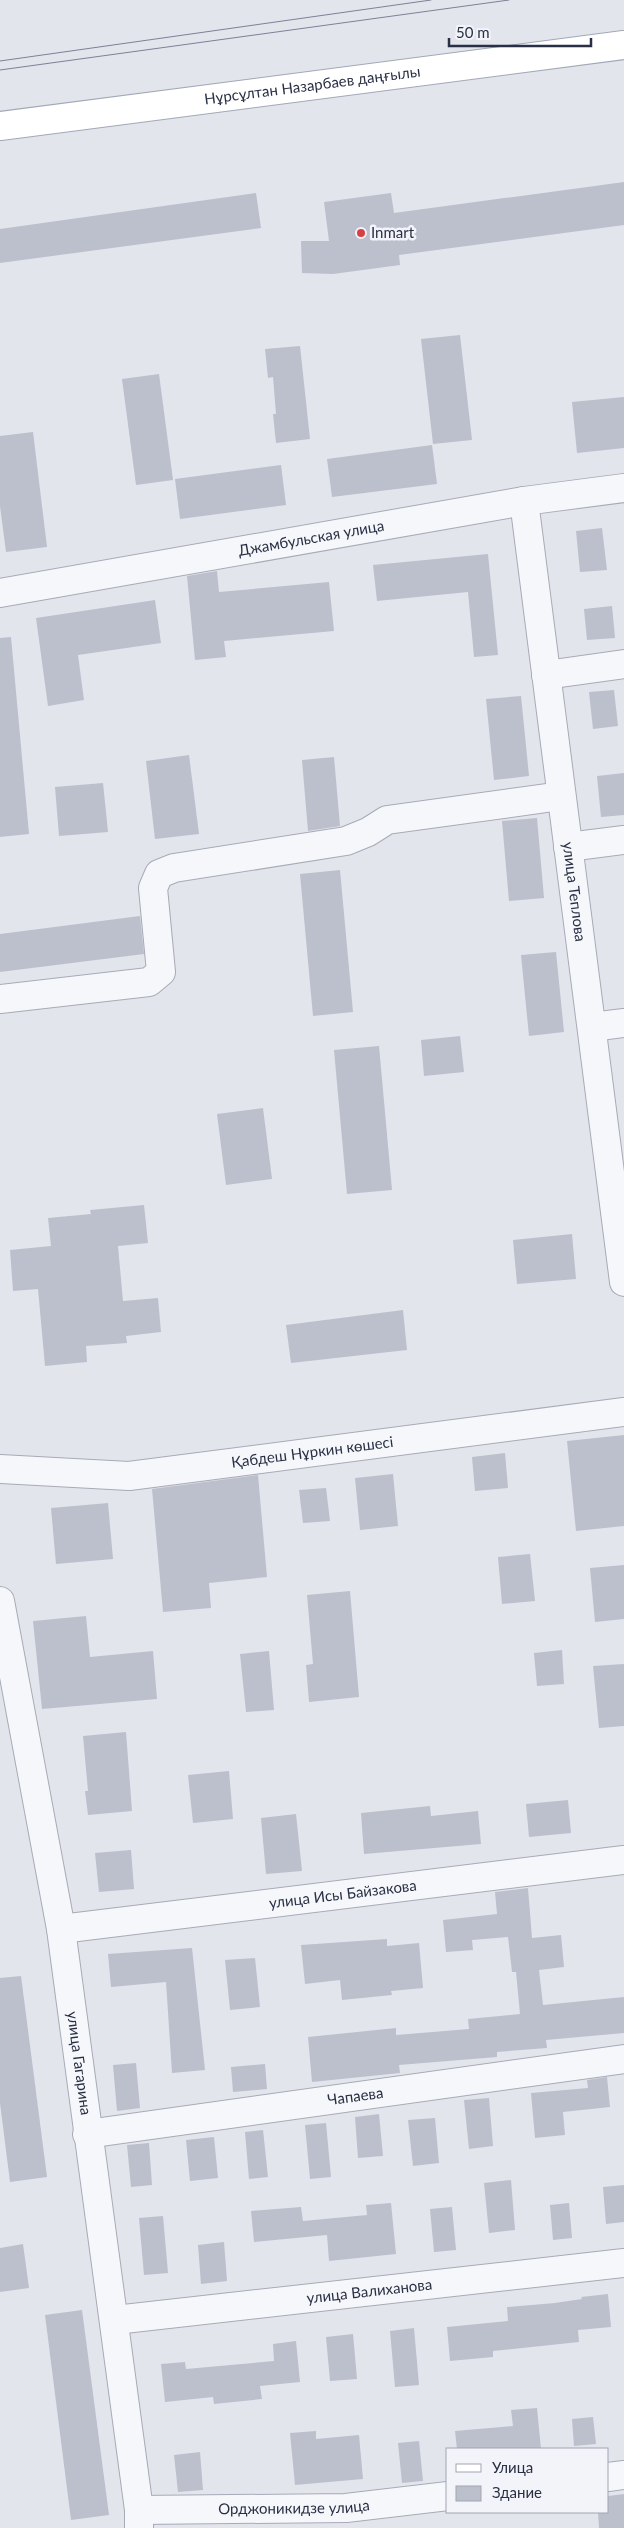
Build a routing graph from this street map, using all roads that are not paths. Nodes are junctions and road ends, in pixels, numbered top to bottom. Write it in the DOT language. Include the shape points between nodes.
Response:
graph roads {
  1 [pos="624,45"];
  2 [pos="0,126"];
  3 [pos="624,488"];
  4 [pos="524,501"];
  5 [pos="0,593"];
  6 [pos="624,664"];
  7 [pos="546,675"];
  8 [pos="561,796"];
  9 [pos="624,840"];
  10 [pos="568,847"];
  11 [pos="0,999"];
  12 [pos="624,1023"];
  13 [pos="592,1027"];
  14 [pos="619,1206"];
  15 [pos="624,1282"];
  16 [pos="624,1412"];
  17 [pos="0,1469"];
  18 [pos="0,1601"];
  19 [pos="624,1860"];
  20 [pos="61,1929"];
  21 [pos="624,2060"];
  22 [pos="87,2134"];
  23 [pos="624,2263"];
  24 [pos="115,2320"];
  25 [pos="624,2475"];
  26 [pos="609,2477"];
  27 [pos="446,2496"];
  28 [pos="139,2519"];
  1 -- 2 [label="main road, Нұрсұлтан Назарбаев даңғылы"];
  3 -- 4 [label="street, Джамбульская улица"];
  4 -- 5 [label="street, Джамбульская улица"];
  4 -- 7 [label="street, улица Теплова"];
  6 -- 7 [label="street"];
  7 -- 8 [label="street, улица Теплова"];
  8 -- 10 [label="street, улица Теплова"];
  8 -- 11 [label="street" via="387,820 346,840 174,868 159,874 153,888 161,972 149,982"];
  9 -- 10 [label="street"];
  10 -- 13 [label="street, улица Теплова"];
  12 -- 13 [label="street"];
  13 -- 14 [label="street, улица Теплова"];
  14 -- 15 [label="street, улица Теплова"];
  16 -- 17 [label="street, Қабдеш Нұркин көшесі" via="129,1476"];
  18 -- 20 [label="street, улица Гагарина"];
  19 -- 20 [label="street, улица Исы Байзакова"];
  20 -- 22 [label="street, улица Гагарина"];
  21 -- 22 [label="street, Чапаева"];
  22 -- 24 [label="street, улица Гагарина"];
  23 -- 24 [label="street, улица Валиханова"];
  24 -- 28 [label="street, улица Гагарина"];
  25 -- 26 [label="street"];
  27 -- 28 [label="street, Орджоникидзе улица" via="346,2508"];
}
